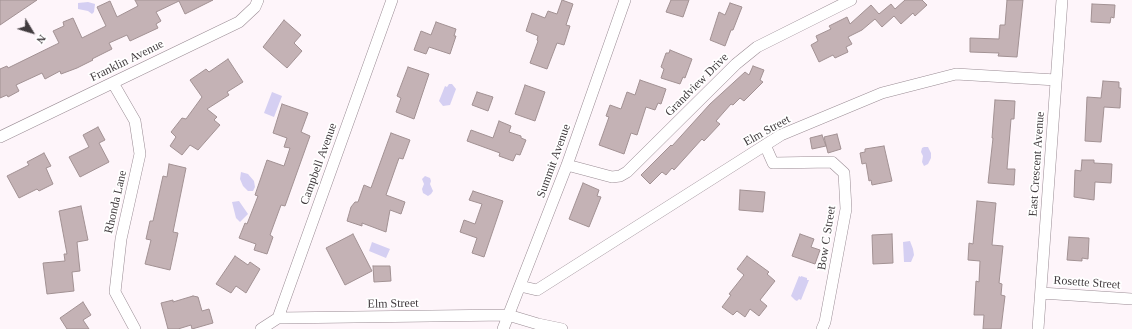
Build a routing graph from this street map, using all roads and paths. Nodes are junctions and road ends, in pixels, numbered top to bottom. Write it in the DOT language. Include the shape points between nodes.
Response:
graph roads {
  1 [pos="258,0"];
  2 [pos="392,0"];
  3 [pos="625,0"];
  4 [pos="851,0"];
  5 [pos="1062,0"];
  6 [pos="1056,80"];
  7 [pos="114,82"];
  8 [pos="0,137"];
  9 [pos="765,145"];
  10 [pos="567,165"];
  11 [pos="520,286"];
  12 [pos="1041,293"];
  13 [pos="1132,299"];
  14 [pos="508,315"];
  15 [pos="278,318"];
  16 [pos="135,329"];
  17 [pos="261,329"];
  18 [pos="503,329"];
  19 [pos="562,329"];
  20 [pos="822,329"];
  21 [pos="1038,329"];
  1 -- 7 [label="street, Franklin Avenue" via="255,7 239,22"];
  2 -- 15 [label="street, Campbell Avenue"];
  3 -- 10 [label="street, Summit Avenue"];
  4 -- 10 [label="street, Grandview Drive" via="757,47 736,64 627,172 612,177"];
  5 -- 6 [label="street, East Crescent Avenue"];
  6 -- 9 [label="street, Elm Street" via="956,74 882,94 781,135"];
  6 -- 12 [label="street, East Crescent Avenue"];
  7 -- 8 [label="street, Franklin Avenue"];
  7 -- 16 [label="street, Rhonda Lane" via="135,121 140,154 121,239 115,292"];
  9 -- 11 [label="street, Elm Street" via="537,290"];
  9 -- 20 [label="street, Bow C Street" via="773,163 832,162 844,172 846,209"];
  10 -- 11 [label="street, Summit Avenue"];
  11 -- 14 [label="street, Summit Avenue"];
  12 -- 13 [label="street, Rosette Street"];
  12 -- 21 [label="street, East Crescent Avenue"];
  14 -- 15 [label="street, Elm Street"];
  14 -- 18 [label="street, Summit Avenue"];
  14 -- 19 [label="street"];
  15 -- 17 [label="street"];
}
